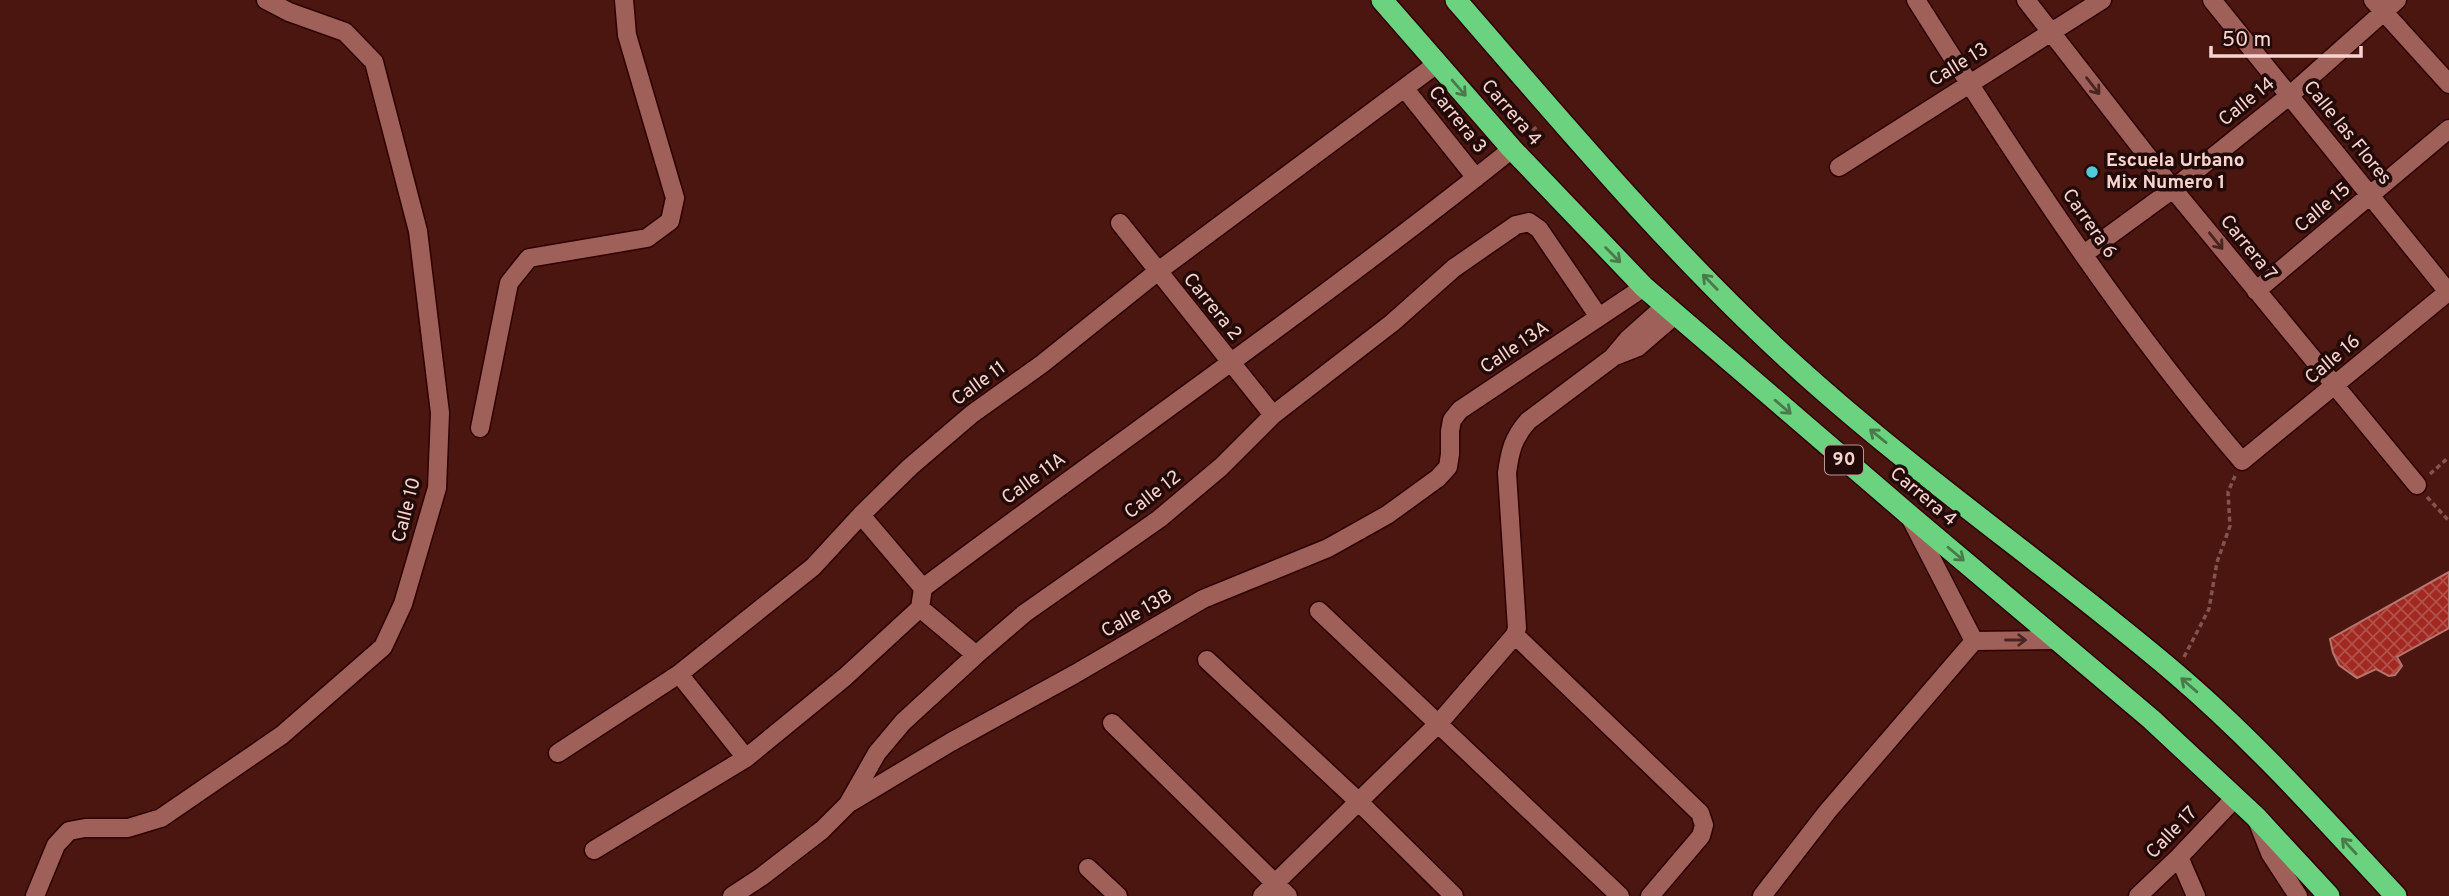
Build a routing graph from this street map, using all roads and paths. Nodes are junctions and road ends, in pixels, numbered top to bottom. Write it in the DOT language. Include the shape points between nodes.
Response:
graph roads {
  1 [pos="266,0"];
  2 [pos="624,0"];
  3 [pos="1382,0"];
  4 [pos="1456,0"];
  5 [pos="1916,0"];
  6 [pos="2026,0"];
  7 [pos="2102,0"];
  8 [pos="2213,0"];
  9 [pos="2385,4"];
  10 [pos="2051,32"];
  11 [pos="1438,64"];
  12 [pos="1968,83"];
  13 [pos="2449,84"];
  14 [pos="1405,89"];
  15 [pos="2289,96"];
  16 [pos="1540,124"];
  17 [pos="2449,129"];
  18 [pos="1518,144"];
  19 [pos="1839,167"];
  20 [pos="1476,178"];
  21 [pos="2173,188"];
  22 [pos="2371,195"];
  23 [pos="1120,223"];
  24 [pos="2084,254"];
  25 [pos="1157,272"];
  26 [pos="1644,287"];
  27 [pos="2256,291"];
  28 [pos="2449,292"];
  29 [pos="1670,310"];
  30 [pos="1599,317"];
  31 [pos="1231,364"];
  32 [pos="2336,385"];
  33 [pos="1273,415"];
  34 [pos="480,428"];
  35 [pos="2449,457"];
  36 [pos="2242,461"];
  37 [pos="1448,467"];
  38 [pos="2417,485"];
  39 [pos="1908,514"];
  40 [pos="861,515"];
  41 [pos="2449,521"];
  42 [pos="923,588"];
  43 [pos="920,608"];
  44 [pos="1319,611"];
  45 [pos="1515,635"];
  46 [pos="2057,640"];
  47 [pos="1974,641"];
  48 [pos="976,655"];
  49 [pos="1207,660"];
  50 [pos="2176,673"];
  51 [pos="679,674"];
  52 [pos="1112,723"];
  53 [pos="1439,723"];
  54 [pos="558,753"];
  55 [pos="746,758"];
  56 [pos="2235,798"];
  57 [pos="1359,802"];
  58 [pos="848,804"];
  59 [pos="2256,817"];
  60 [pos="594,850"];
  61 [pos="2179,857"];
  62 [pos="1088,868"];
  63 [pos="1275,892"];
  64 [pos="35,896"];
  65 [pos="732,896"];
  66 [pos="1118,896"];
  67 [pos="1454,896"];
  68 [pos="1620,896"];
  69 [pos="1650,896"];
  70 [pos="1762,896"];
  71 [pos="2138,896"];
  72 [pos="2196,896"];
  73 [pos="2298,896"];
  74 [pos="2329,896"];
  75 [pos="2396,896"];
  1 -- 64 [label="street, Calle 10" via="345,32 374,62 418,231 440,413 437,488 403,604 383,647 282,735 161,818 128,828 69,831 55,845"];
  2 -- 34 [label="street" via="627,35 676,198 670,221 647,238 529,258 509,283"];
  3 -- 11 [label="highway, Carrera 4 / 90"];
  50 -- 4 [label="highway, Carrera 4 / 90, one-way" via="1790,361 1666,235"];
  5 -- 12 [label="street, Carrera 6"];
  6 -- 10 [label="street, Carrera 7"];
  7 -- 10 [label="street, Calle 13"];
  8 -- 15 [label="street, Calle las Flores"];
  9 -- 13 [label="street"];
  9 -- 15 [label="street, Calle 14"];
  10 -- 12 [label="street, Calle 13"];
  10 -- 21 [label="street, Carrera 7, one-way"];
  11 -- 14 [label="street, Calle 11"];
  11 -- 18 [label="highway, Carrera 4 / 90, one-way"];
  12 -- 19 [label="street, Calle 13"];
  12 -- 24 [label="street, Carrera 6"];
  14 -- 20 [label="street, Carrera 3"];
  14 -- 25 [label="street, Calle 11"];
  15 -- 21 [label="street, Calle 14"];
  15 -- 22 [label="street, Calle las Flores"];
  16 -- 18 [label="path"];
  17 -- 22 [label="street, Calle 15"];
  18 -- 20 [label="street, Calle 11A"];
  18 -- 26 [label="highway, Carrera 4 / 90, one-way"];
  20 -- 31 [label="street, Calle 11A"];
  21 -- 24 [label="street, Calle 14"];
  21 -- 27 [label="street, Carrera 7, one-way"];
  22 -- 27 [label="street, Calle 15"];
  22 -- 28 [label="street, Calle las Flores"];
  23 -- 25 [label="street, Carrera 2"];
  24 -- 36 [label="street, Carrera 6"];
  25 -- 31 [label="street, Carrera 2"];
  25 -- 40 [label="street, Calle 11" via="1042,365 972,414"];
  26 -- 29 [label="highway, Carrera 4 / 90"];
  26 -- 30 [label="street, Calle 13A"];
  27 -- 32 [label="street, Carrera 7"];
  28 -- 32 [label="street, Calle 16"];
  29 -- 39 [label="highway, Carrera 4 / 90, one-way"];
  29 -- 45 [label="street" via="1628,338 1612,358 1528,421 1510,448 1507,473"];
  30 -- 33 [label="street, Calle 12" via="1539,229 1529,222 1516,225 1454,268 1392,323"];
  30 -- 37 [label="street, Calle 13A" via="1460,410 1452,420"];
  31 -- 33 [label="street, Carrera 2"];
  31 -- 42 [label="street, Calle 11A"];
  32 -- 36 [label="street, Calle 16"];
  32 -- 38 [label="street, Carrera 7"];
  33 -- 48 [label="street, Calle 12" via="1221,467 1158,519 1025,613"];
  35 -- 38 [label="path"];
  36 -- 50 [label="path" via="2228,492 2230,526 2217,562 2209,609"];
  37 -- 58 [label="street, Calle 13B" via="1387,515 1328,548 1203,599"];
  38 -- 41 [label="path"];
  39 -- 46 [label="highway, Carrera 4 / 90, one-way"];
  39 -- 47 [label="street"];
  40 -- 42 [label="street"];
  40 -- 51 [label="street, Calle 11" via="813,567"];
  42 -- 43 [label="street"];
  43 -- 48 [label="street"];
  43 -- 55 [label="street"];
  44 -- 53 [label="street"];
  45 -- 53 [label="street"];
  45 -- 69 [label="street" via="1700,813 1701,835"];
  47 -- 46 [label="street, one-way"];
  46 -- 56 [label="highway, Carrera 4 / 90"];
  47 -- 70 [label="street" via="1827,812"];
  48 -- 58 [label="street, Calle 12" via="894,732"];
  49 -- 57 [label="street"];
  75 -- 50 [label="highway, Carrera 4 / 90, one-way"];
  51 -- 54 [label="street, Calle 11"];
  51 -- 55 [label="street"];
  52 -- 63 [label="street"];
  53 -- 57 [label="street"];
  53 -- 68 [label="street"];
  55 -- 60 [label="street"];
  56 -- 59 [label="highway, Carrera 4 / 90"];
  56 -- 61 [label="street, Calle 17"];
  57 -- 63 [label="street"];
  57 -- 67 [label="street"];
  58 -- 65 [label="street, Calle 12" via="822,830"];
  59 -- 73 [label="street" via="2270,853"];
  59 -- 74 [label="highway, Carrera 4 / 90"];
  61 -- 71 [label="street, Calle 17"];
  61 -- 72 [label="street"];
  62 -- 66 [label="street"];
}
